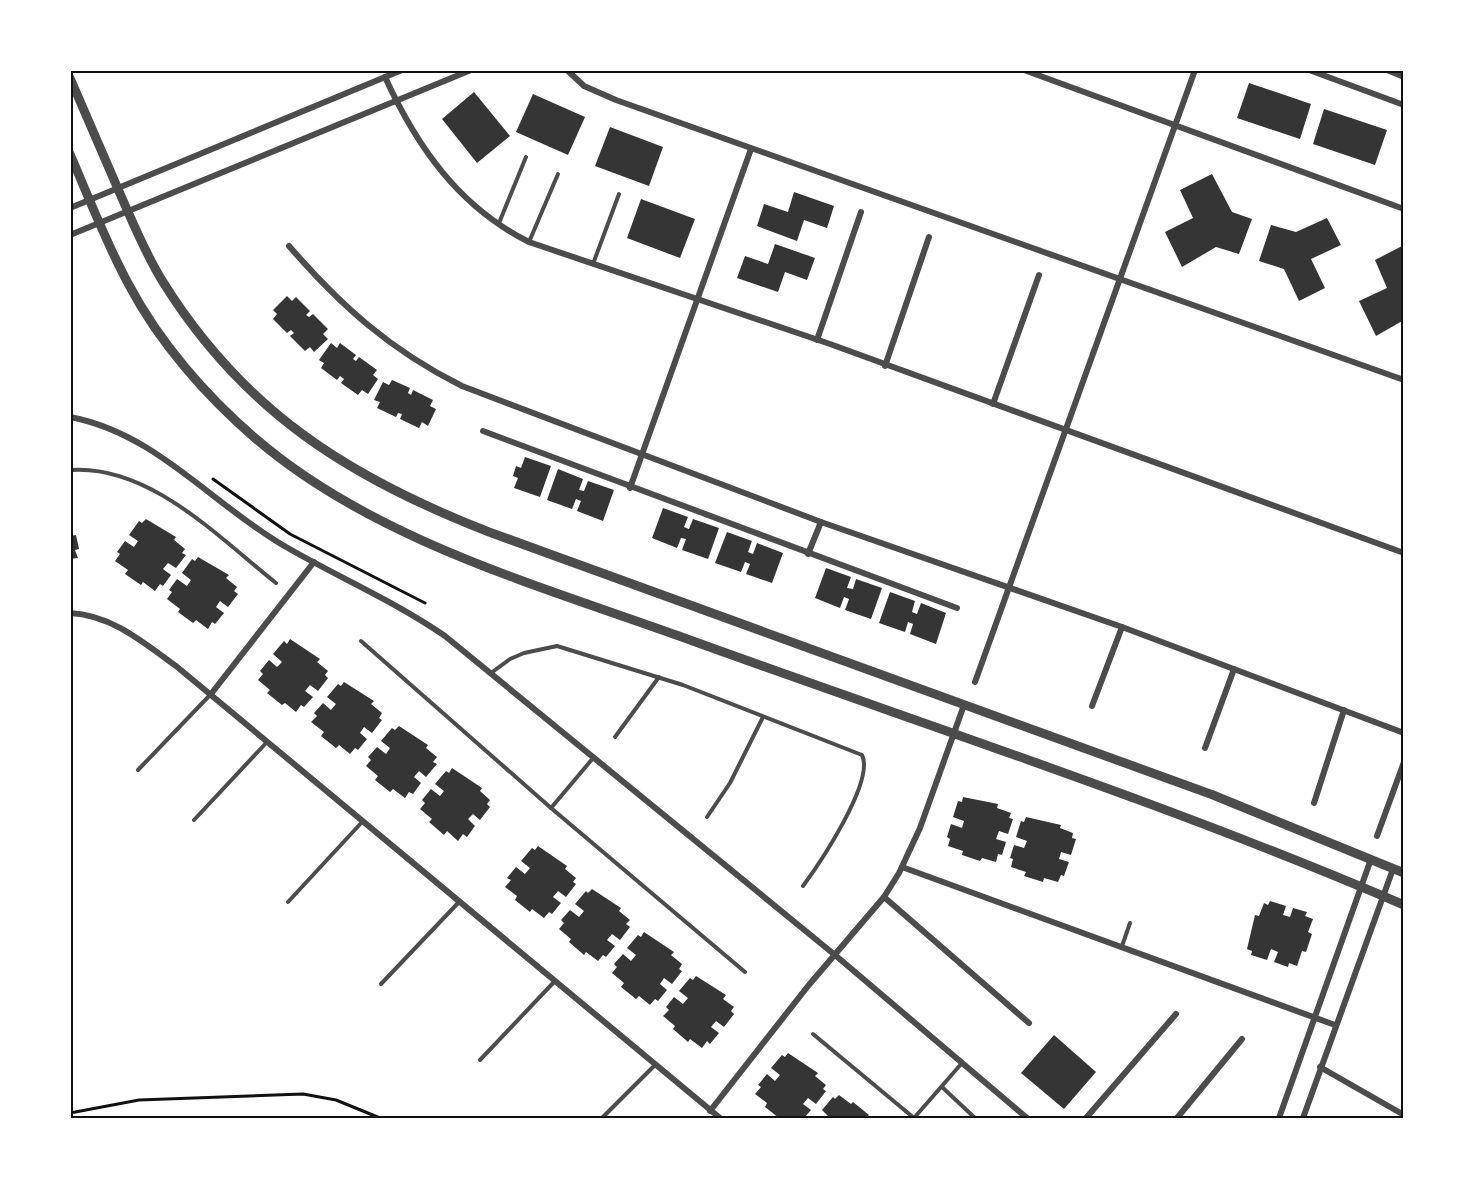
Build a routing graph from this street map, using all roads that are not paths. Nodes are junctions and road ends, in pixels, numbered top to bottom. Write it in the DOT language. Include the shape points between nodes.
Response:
graph roads {
  1 [pos="402,70"];
  2 [pos="471,70"];
  3 [pos="567,70"];
  4 [pos="1024,70"];
  5 [pos="1195,70"];
  6 [pos="1309,70"];
  7 [pos="1387,70"];
  8 [pos="1404,76"];
  9 [pos="385,77"];
  10 [pos="70,78"];
  11 [pos="396,102"];
  12 [pos="1404,105"];
  13 [pos="1175,126"];
  14 [pos="751,149"];
  15 [pos="70,154"];
  16 [pos="526,158"];
  17 [pos="558,174"];
  18 [pos="118,188"];
  19 [pos="619,194"];
  20 [pos="90,200"];
  21 [pos="70,208"];
  22 [pos="1404,209"];
  23 [pos="128,211"];
  24 [pos="861,212"];
  25 [pos="100,222"];
  26 [pos="498,226"];
  27 [pos="70,235"];
  28 [pos="929,237"];
  29 [pos="529,242"];
  30 [pos="289,246"];
  31 [pos="593,264"];
  32 [pos="1039,275"];
  33 [pos="1119,279"];
  34 [pos="697,299"];
  35 [pos="818,340"];
  36 [pos="885,366"];
  37 [pos="1404,380"];
  38 [pos="993,404"];
  39 [pos="70,417"];
  40 [pos="1065,430"];
  41 [pos="483,431"];
  42 [pos="642,453"];
  43 [pos="70,470"];
  44 [pos="630,488"];
  45 [pos="821,522"];
  46 [pos="808,554"];
  47 [pos="1404,554"];
  48 [pos="314,562"];
  49 [pos="276,583"];
  50 [pos="1009,587"];
  51 [pos="957,608"];
  52 [pos="70,614"];
  53 [pos="1122,627"];
  54 [pos="361,641"];
  55 [pos="1234,669"];
  56 [pos="491,673"];
  57 [pos="659,677"];
  58 [pos="975,682"];
  59 [pos="211,694"];
  60 [pos="964,705"];
  61 [pos="1092,706"];
  62 [pos="1344,710"];
  63 [pos="763,717"];
  64 [pos="1404,733"];
  65 [pos="953,735"];
  66 [pos="615,737"];
  67 [pos="268,741"];
  68 [pos="1205,748"];
  69 [pos="594,757"];
  70 [pos="1404,762"];
  71 [pos="138,770"];
  72 [pos="1314,803"];
  73 [pos="551,808"];
  74 [pos="707,817"];
  75 [pos="194,820"];
  76 [pos="363,820"];
  77 [pos="1377,836"];
  78 [pos="1371,859"];
  79 [pos="902,867"];
  80 [pos="1393,868"];
  81 [pos="1404,873"];
  82 [pos="803,886"];
  83 [pos="1359,886"];
  84 [pos="1382,895"];
  85 [pos="884,897"];
  86 [pos="288,902"];
  87 [pos="459,902"];
  88 [pos="1404,905"];
  89 [pos="1130,923"];
  90 [pos="1122,946"];
  91 [pos="835,955"];
  92 [pos="745,972"];
  93 [pos="554,982"];
  94 [pos="381,984"];
  95 [pos="1176,1014"];
  96 [pos="1313,1017"];
  97 [pos="1029,1023"];
  98 [pos="1335,1025"];
  99 [pos="813,1034"];
  100 [pos="1242,1039"];
  101 [pos="480,1060"];
  102 [pos="962,1063"];
  103 [pos="654,1065"];
  104 [pos="1320,1066"];
  105 [pos="942,1087"];
  106 [pos="710,1110"];
  107 [pos="1404,1115"];
  108 [pos="602,1119"];
  109 [pos="720,1119"];
  110 [pos="914,1119"];
  111 [pos="975,1119"];
  112 [pos="1027,1119"];
  113 [pos="1086,1119"];
  114 [pos="1177,1119"];
  115 [pos="1279,1119"];
  116 [pos="1303,1119"];
  1 -- 9 [label="street"];
  2 -- 11 [label="street"];
  3 -- 14 [label="street" via="584,86 616,100"];
  4 -- 13 [label="street"];
  5 -- 13 [label="street"];
  6 -- 12 [label="street"];
  7 -- 8 [label="street"];
  9 -- 11 [label="street"];
  9 -- 18 [label="street"];
  10 -- 18 [label="street"];
  11 -- 23 [label="street"];
  11 -- 26 [label="street" via="439,168"];
  13 -- 22 [label="street"];
  13 -- 33 [label="street"];
  14 -- 33 [label="street"];
  14 -- 34 [label="street"];
  15 -- 20 [label="street"];
  16 -- 26 [label="lane"];
  17 -- 29 [label="lane"];
  18 -- 20 [label="street"];
  18 -- 23 [label="street"];
  19 -- 31 [label="lane"];
  20 -- 21 [label="street"];
  20 -- 25 [label="street"];
  23 -- 25 [label="street"];
  23 -- 60 [label="street" via="162,281 219,356 296,430 353,470 435,511 489,532"];
  24 -- 35 [label="street"];
  25 -- 27 [label="street"];
  25 -- 65 [label="street" via="145,312 219,405 282,461 348,504 412,536 551,590"];
  26 -- 29 [label="street"];
  28 -- 36 [label="street"];
  29 -- 31 [label="street"];
  30 -- 42 [label="street" via="349,310 428,369 462,386"];
  31 -- 34 [label="street"];
  32 -- 38 [label="street"];
  33 -- 37 [label="street"];
  33 -- 40 [label="street"];
  34 -- 35 [label="street"];
  34 -- 42 [label="street"];
  35 -- 36 [label="street"];
  36 -- 38 [label="street"];
  38 -- 40 [label="street"];
  39 -- 48 [label="street" via="135,440 168,460 256,528"];
  40 -- 47 [label="street"];
  40 -- 50 [label="street"];
  41 -- 44 [label="street"];
  42 -- 44 [label="street"];
  42 -- 45 [label="street"];
  43 -- 49 [label="lane" via="105,471 157,490"];
  44 -- 46 [label="street"];
  45 -- 46 [label="street"];
  45 -- 50 [label="street"];
  46 -- 51 [label="street"];
  48 -- 56 [label="street" via="426,622"];
  48 -- 59 [label="street"];
  50 -- 53 [label="street"];
  50 -- 58 [label="street"];
  52 -- 59 [label="street" via="98,618 121,627"];
  53 -- 55 [label="street"];
  53 -- 61 [label="street"];
  54 -- 73 [label="lane"];
  55 -- 62 [label="street"];
  55 -- 68 [label="street"];
  56 -- 57 [label="lane" via="524,653 557,646"];
  56 -- 69 [label="street"];
  57 -- 63 [label="lane"];
  57 -- 66 [label="lane"];
  59 -- 67 [label="street"];
  59 -- 71 [label="lane"];
  60 -- 65 [label="street"];
  60 -- 78 [label="street" via="1213,795"];
  62 -- 64 [label="street"];
  62 -- 72 [label="street"];
  63 -- 74 [label="lane" via="730,783"];
  63 -- 82 [label="lane" via="862,755 865,762 847,815 824,858"];
  65 -- 79 [label="street"];
  65 -- 83 [label="street"];
  67 -- 75 [label="lane"];
  67 -- 76 [label="street"];
  69 -- 73 [label="lane"];
  69 -- 91 [label="street"];
  70 -- 77 [label="street"];
  73 -- 92 [label="lane"];
  76 -- 86 [label="lane"];
  76 -- 87 [label="street"];
  78 -- 80 [label="street"];
  78 -- 83 [label="street"];
  79 -- 85 [label="street"];
  79 -- 90 [label="street"];
  80 -- 81 [label="street"];
  80 -- 84 [label="street"];
  83 -- 84 [label="street"];
  83 -- 96 [label="street"];
  84 -- 88 [label="street"];
  84 -- 98 [label="street"];
  85 -- 91 [label="street"];
  85 -- 97 [label="street"];
  87 -- 93 [label="street"];
  87 -- 94 [label="lane"];
  89 -- 90 [label="lane"];
  90 -- 96 [label="street"];
  91 -- 102 [label="street"];
  91 -- 106 [label="street"];
  93 -- 101 [label="lane"];
  93 -- 103 [label="street"];
  95 -- 113 [label="street"];
  96 -- 98 [label="street"];
  96 -- 115 [label="street"];
  98 -- 104 [label="street"];
  99 -- 110 [label="lane"];
  100 -- 114 [label="street"];
  102 -- 105 [label="lane"];
  102 -- 112 [label="street"];
  103 -- 106 [label="street"];
  103 -- 108 [label="lane"];
  104 -- 107 [label="street"];
  104 -- 116 [label="street"];
  105 -- 110 [label="lane"];
  105 -- 111 [label="lane"];
  106 -- 109 [label="street"];
}
